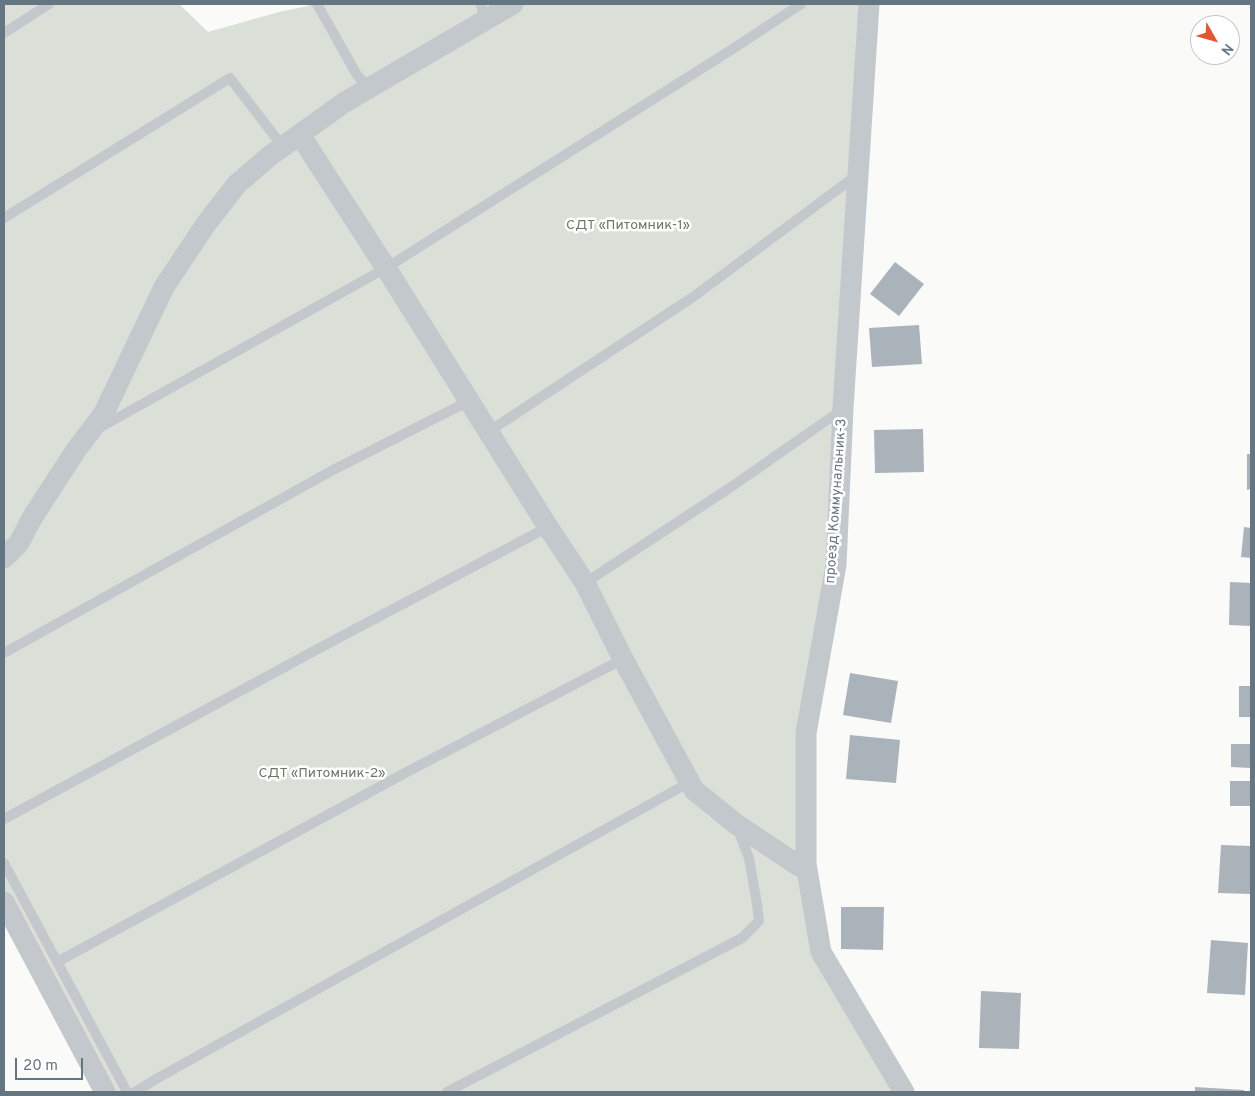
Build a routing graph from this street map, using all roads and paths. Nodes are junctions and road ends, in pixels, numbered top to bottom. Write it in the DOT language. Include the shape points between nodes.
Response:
graph roads {
  1 [pos="49,4"];
  2 [pos="317,4"];
  3 [pos="512,4"];
  4 [pos="801,4"];
  5 [pos="869,4"];
  6 [pos="482,12"];
  7 [pos="4,33"];
  8 [pos="368,87"];
  9 [pos="291,141"];
  10 [pos="858,174"];
  11 [pos="4,218"];
  12 [pos="386,268"];
  13 [pos="469,401"];
  14 [pos="843,408"];
  15 [pos="488,432"];
  16 [pos="88,434"];
  17 [pos="548,527"];
  18 [pos="4,558"];
  19 [pos="585,583"];
  20 [pos="4,653"];
  21 [pos="623,659"];
  22 [pos="690,782"];
  23 [pos="4,819"];
  24 [pos="736,824"];
  25 [pos="4,863"];
  26 [pos="806,864"];
  27 [pos="4,902"];
  28 [pos="58,962"];
  29 [pos="105,1092"];
  30 [pos="127,1092"];
  31 [pos="135,1092"];
  32 [pos="447,1092"];
  33 [pos="904,1092"];
  1 -- 7 [label="lane"];
  2 -- 8 [label="lane" via="357,75"];
  3 -- 6 [label="street"];
  4 -- 12 [label="lane"];
  5 -- 10 [label="street, проезд Коммунальник-3"];
  6 -- 8 [label="street"];
  8 -- 9 [label="street"];
  9 -- 11 [label="lane" via="230,78"];
  9 -- 12 [label="street"];
  9 -- 16 [label="street" via="237,184 206,224 164,287 104,414"];
  10 -- 14 [label="street, проезд Коммунальник-3"];
  10 -- 15 [label="lane" via="693,297"];
  12 -- 13 [label="street"];
  12 -- 16 [label="lane"];
  13 -- 15 [label="street"];
  13 -- 20 [label="lane" via="333,470"];
  14 -- 19 [label="lane" via="734,485"];
  14 -- 26 [label="street, проезд Коммунальник-3" via="836,565 806,733"];
  15 -- 17 [label="street"];
  16 -- 18 [label="street" via="19,543"];
  17 -- 19 [label="street"];
  17 -- 23 [label="lane"];
  19 -- 21 [label="street"];
  21 -- 22 [label="street"];
  21 -- 28 [label="lane" via="405,773"];
  22 -- 24 [label="street" via="694,790"];
  22 -- 31 [label="lane"];
  24 -- 26 [label="street" via="799,866"];
  24 -- 32 [label="lane" via="748,858 759,921 742,938"];
  25 -- 28 [label="lane"];
  26 -- 33 [label="street, проезд Коммунальник-3" via="821,952"];
  27 -- 29 [label="street"];
  28 -- 30 [label="lane"];
}
